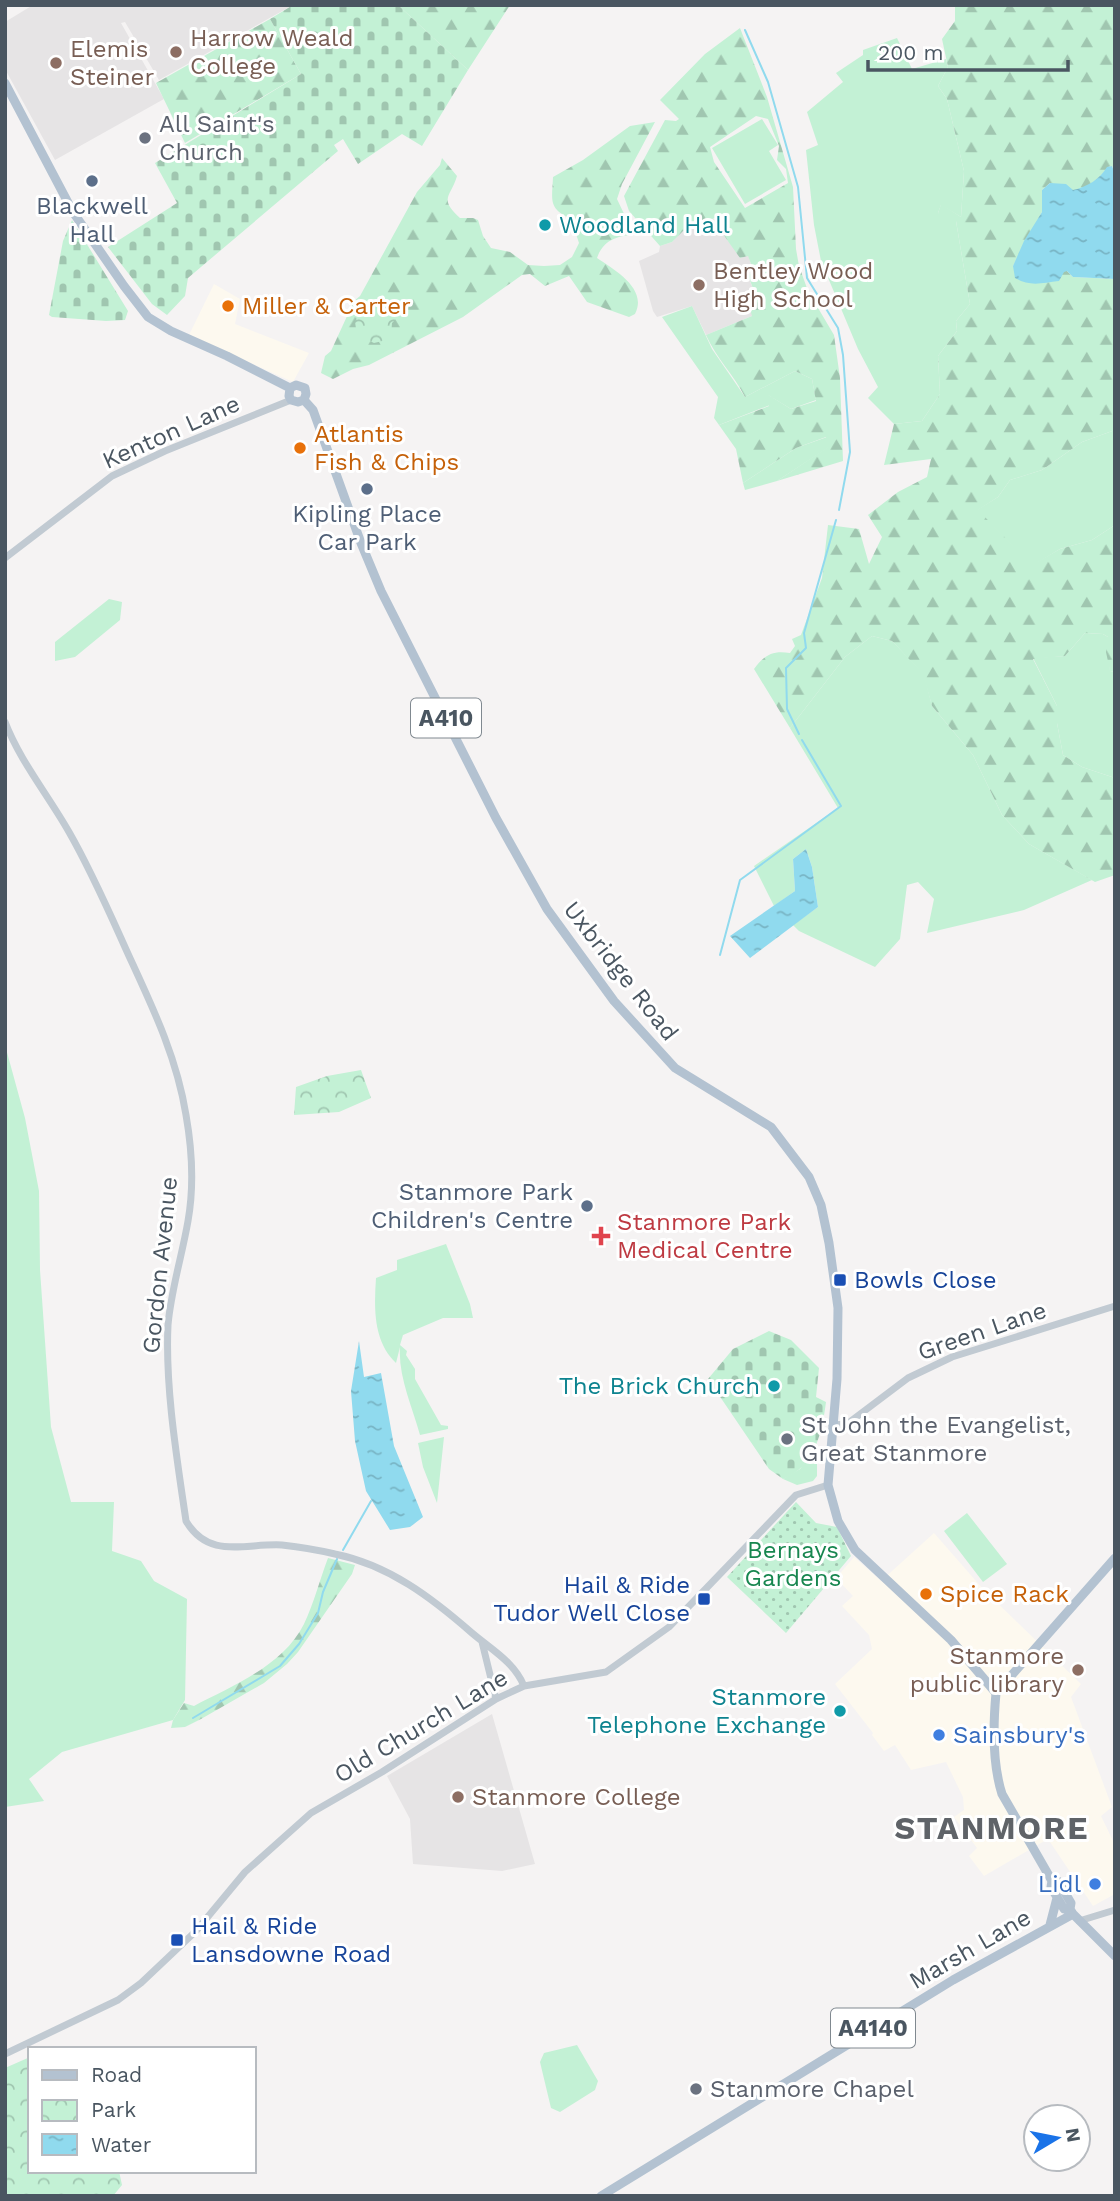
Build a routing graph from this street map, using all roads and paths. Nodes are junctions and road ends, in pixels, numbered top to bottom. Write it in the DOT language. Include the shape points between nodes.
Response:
graph roads {
  1 [pos="5,83"];
  2 [pos="290,388"];
  3 [pos="291,400"];
  4 [pos="304,400"];
  5 [pos="5,558"];
  6 [pos="5,722"];
  7 [pos="1115,1306"];
  8 [pos="832,1425"];
  9 [pos="828,1485"];
  10 [pos="1115,1558"];
  11 [pos="482,1641"];
  12 [pos="524,1686"];
  13 [pos="996,1693"];
  14 [pos="496,1699"];
  15 [pos="1052,1881"];
  16 [pos="1057,1898"];
  17 [pos="1115,1910"];
  18 [pos="1074,1915"];
  19 [pos="1050,1925"];
  20 [pos="1115,1956"];
  21 [pos="5,2054"];
  22 [pos="601,2196"];
  1 -- 2 [label="main road" via="73,212 148,317"];
  2 -- 3 [label="main road"];
  2 -- 4 [label="main road" via="304,388"];
  3 -- 4 [label="main road"];
  3 -- 5 [label="street, Kenton Lane" via="112,476"];
  4 -- 8 [label="main road, Uxbridge Road / A410" via="313,410 382,591 547,909 614,1001 675,1068 771,1127 810,1177 821,1205 838,1308"];
  6 -- 11 [label="street, Gordon Avenue" via="94,877 179,1079 189,1133 190,1195 172,1294 167,1354 186,1521 204,1541 219,1546 284,1545 378,1568 432,1599"];
  7 -- 8 [label="street, Green Lane" via="952,1357 908,1378 847,1424"];
  8 -- 9 [label="main road, Uxbridge Road / A410"];
  9 -- 12 [label="street, Old Church Lane" via="796,1495 669,1627 606,1672"];
  9 -- 13 [label="main road, Uxbridge Road / A410" via="838,1521 855,1550 951,1640"];
  10 -- 13 [label="main road"];
  11 -- 12 [label="street, Gordon Avenue" via="519,1674"];
  11 -- 14 [label="street"];
  12 -- 14 [label="street, Old Church Lane"];
  13 -- 15 [label="main road" via="994,1747 999,1784"];
  14 -- 21 [label="street, Old Church Lane" via="311,1813 245,1872 189,1938 123,1997"];
  15 -- 16 [label="main road"];
  15 -- 18 [label="main road" via="1058,1881"];
  16 -- 18 [label="main road"];
  16 -- 19 [label="main road"];
  17 -- 18 [label="street"];
  18 -- 19 [label="main road, Marsh Lane / A4140"];
  18 -- 20 [label="main road"];
  19 -- 22 [label="main road, Marsh Lane / A4140"];
}
